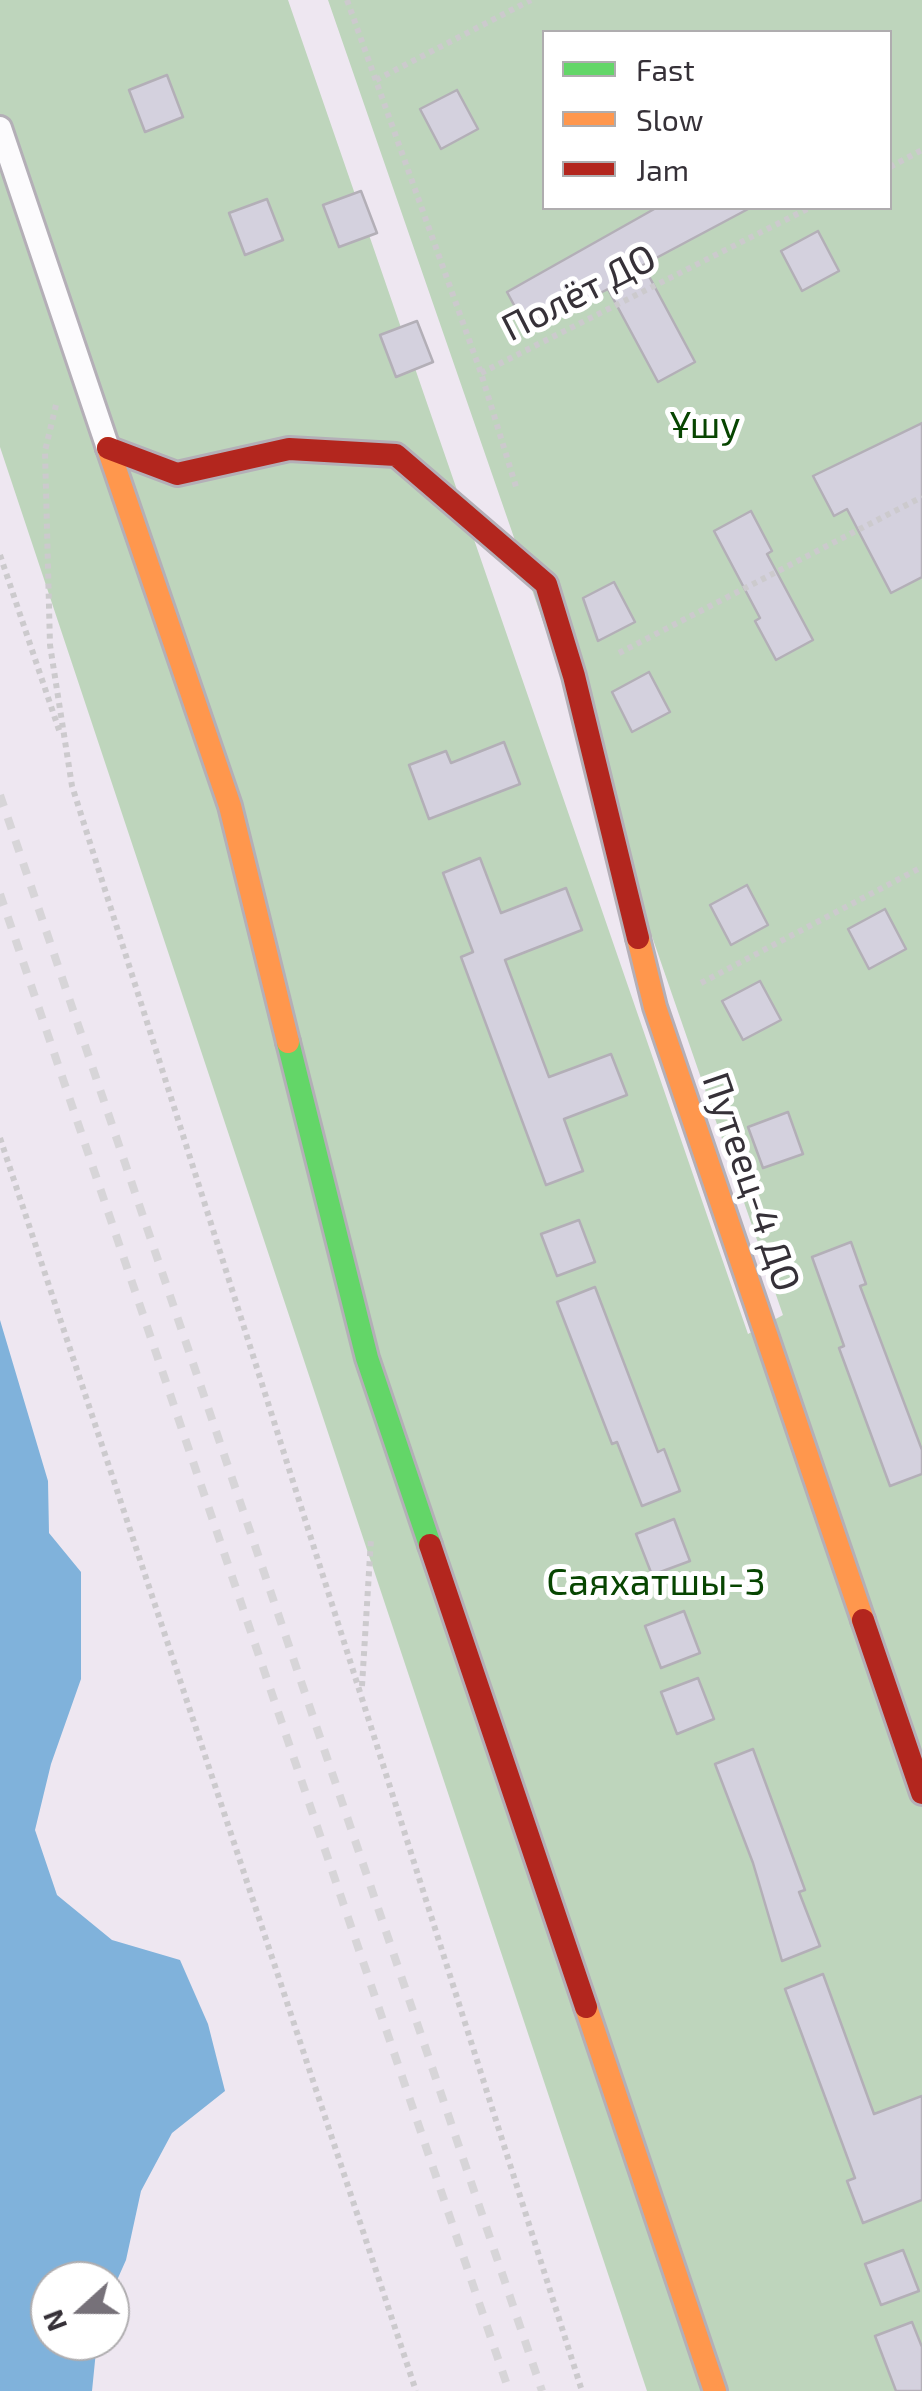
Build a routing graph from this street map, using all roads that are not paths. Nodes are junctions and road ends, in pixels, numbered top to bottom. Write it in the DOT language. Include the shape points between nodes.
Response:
graph roads {
  1 [pos="0,128"];
  2 [pos="108,448"];
  3 [pos="922,1793"];
  4 [pos="715,2391"];
  1 -- 2 [label="lane"];
  2 -- 3 [label="street, Путеец-4 ДО" via="177,474 289,449 396,455 546,584 655,1007"];
  2 -- 4 [label="street" via="230,806 367,1358"];
}
